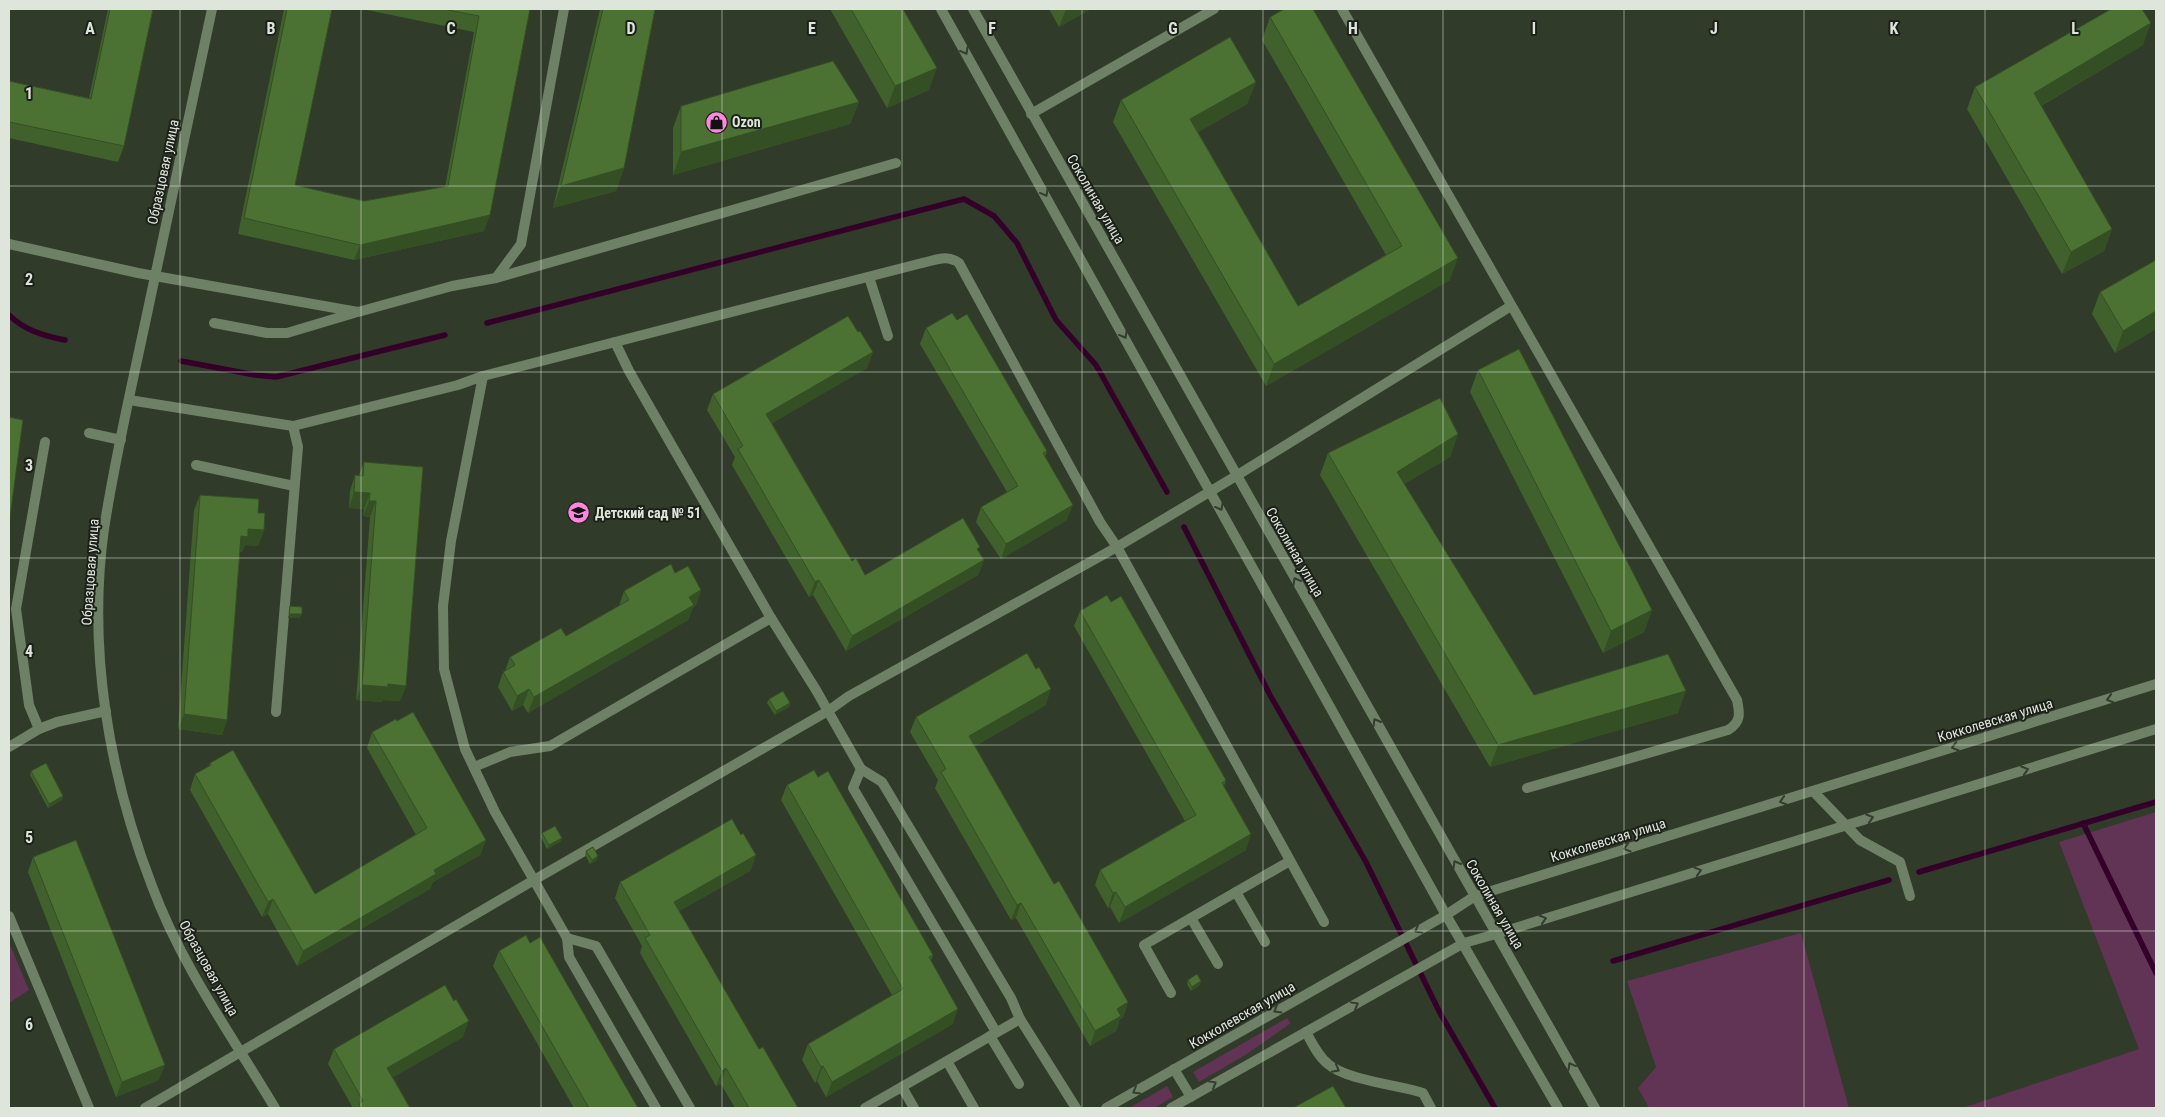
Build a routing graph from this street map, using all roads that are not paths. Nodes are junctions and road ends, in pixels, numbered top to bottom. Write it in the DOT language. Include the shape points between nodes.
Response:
graph roads {
  1 [pos="212,9"];
  2 [pos="564,9"];
  3 [pos="941,9"];
  4 [pos="973,9"];
  5 [pos="1214,9"];
  6 [pos="1342,9"];
  7 [pos="1031,114"];
  8 [pos="896,163"];
  9 [pos="9,244"];
  10 [pos="156,275"];
  11 [pos="869,277"];
  12 [pos="496,278"];
  13 [pos="1511,306"];
  14 [pos="358,312"];
  15 [pos="214,323"];
  16 [pos="888,336"];
  17 [pos="615,342"];
  18 [pos="483,376"];
  19 [pos="129,400"];
  20 [pos="293,426"];
  21 [pos="89,433"];
  22 [pos="121,440"];
  23 [pos="45,442"];
  24 [pos="196,464"];
  25 [pos="1236,476"];
  26 [pos="294,486"];
  27 [pos="1211,491"];
  28 [pos="1117,547"];
  29 [pos="771,618"];
  30 [pos="2156,684"];
  31 [pos="106,711"];
  32 [pos="828,711"];
  33 [pos="276,712"];
  34 [pos="39,729"];
  35 [pos="2156,729"];
  36 [pos="9,747"];
  37 [pos="474,767"];
  38 [pos="861,769"];
  39 [pos="1528,788"];
  40 [pos="1813,791"];
  41 [pos="1845,825"];
  42 [pos="1290,861"];
  43 [pos="534,880"];
  44 [pos="1236,892"];
  45 [pos="1475,896"];
  46 [pos="1910,896"];
  47 [pos="1446,915"];
  48 [pos="9,916"];
  49 [pos="1191,918"];
  50 [pos="1324,922"];
  51 [pos="1496,934"];
  52 [pos="567,938"];
  53 [pos="1265,942"];
  54 [pos="1464,943"];
  55 [pos="1218,964"];
  56 [pos="1171,993"];
  57 [pos="1020,1018"];
  58 [pos="1306,1032"];
  59 [pos="993,1034"];
  60 [pos="241,1051"];
  61 [pos="947,1061"];
  62 [pos="1174,1069"];
  63 [pos="1019,1084"];
  64 [pos="902,1087"];
  65 [pos="1191,1097"];
  66 [pos="89,1108"];
  67 [pos="145,1108"];
  68 [pos="275,1108"];
  69 [pos="656,1108"];
  70 [pos="690,1108"];
  71 [pos="865,1108"];
  72 [pos="914,1108"];
  73 [pos="974,1108"];
  74 [pos="1076,1108"];
  75 [pos="1106,1108"];
  76 [pos="1171,1108"];
  77 [pos="1431,1108"];
  78 [pos="1558,1108"];
  79 [pos="1595,1108"];
  1 -- 10 [label="street, Образцовая улица"];
  2 -- 12 [label="street" via="521,244"];
  3 -- 27 [label="street, one-way"];
  4 -- 7 [label="street, Соколиная улица"];
  5 -- 7 [label="street"];
  6 -- 13 [label="street"];
  7 -- 25 [label="street, Соколиная улица"];
  8 -- 12 [label="street"];
  9 -- 10 [label="street"];
  10 -- 14 [label="street"];
  10 -- 19 [label="street, Образцовая улица"];
  11 -- 16 [label="street"];
  11 -- 17 [label="street"];
  11 -- 28 [label="street" via="946,257 959,263 1100,522"];
  12 -- 14 [label="street" via="452,286"];
  13 -- 25 [label="street"];
  13 -- 39 [label="street" via="1738,700 1740,714 1737,724 1728,730"];
  14 -- 15 [label="street" via="287,333 267,333"];
  17 -- 18 [label="street"];
  17 -- 29 [label="street"];
  18 -- 20 [label="street"];
  18 -- 37 [label="street" via="451,541 443,606 444,669 465,749"];
  19 -- 20 [label="street"];
  19 -- 22 [label="street, Образцовая улица"];
  20 -- 26 [label="street" via="298,447"];
  21 -- 22 [label="street"];
  22 -- 31 [label="street, Образцовая улица" via="104,530 102,560 100,630"];
  23 -- 34 [label="street" via="16,609 29,705"];
  24 -- 26 [label="street"];
  25 -- 27 [label="street"];
  45 -- 25 [label="street, Соколиная улица, one-way"];
  26 -- 33 [label="street"];
  27 -- 28 [label="street"];
  27 -- 47 [label="street, one-way"];
  28 -- 32 [label="street" via="849,696"];
  28 -- 42 [label="street"];
  29 -- 32 [label="street"];
  29 -- 37 [label="street" via="550,746 510,752"];
  30 -- 40 [label="street, Кокколевская улица, one-way"];
  31 -- 34 [label="street"];
  31 -- 60 [label="street, Образцовая улица" via="124,801 153,889 170,929"];
  32 -- 38 [label="street"];
  32 -- 43 [label="street"];
  34 -- 36 [label="street"];
  41 -- 35 [label="street, one-way"];
  37 -- 43 [label="street" via="495,812"];
  38 -- 57 [label="street" via="882,782"];
  38 -- 59 [label="street" via="854,788"];
  40 -- 41 [label="street"];
  40 -- 45 [label="street, Кокколевская улица, one-way"];
  41 -- 46 [label="street" via="1860,840 1900,862"];
  51 -- 41 [label="street, one-way"];
  42 -- 44 [label="street"];
  42 -- 50 [label="street"];
  43 -- 52 [label="street"];
  43 -- 60 [label="street"];
  44 -- 49 [label="street"];
  44 -- 53 [label="street"];
  45 -- 47 [label="street, Кокколевская улица"];
  45 -- 51 [label="street, Соколиная улица"];
  47 -- 54 [label="street"];
  47 -- 62 [label="street, Кокколевская улица, one-way"];
  48 -- 66 [label="street"];
  49 -- 55 [label="street"];
  49 -- 56 [label="street" via="1144,946"];
  51 -- 54 [label="street"];
  79 -- 51 [label="street, Соколиная улица, one-way"];
  52 -- 69 [label="street" via="568,957"];
  52 -- 70 [label="street" via="596,946"];
  58 -- 54 [label="street, one-way"];
  54 -- 78 [label="street"];
  57 -- 59 [label="street"];
  57 -- 74 [label="street"];
  65 -- 58 [label="street, one-way"];
  58 -- 77 [label="street, one-way" via="1328,1065 1345,1074 1423,1093"];
  59 -- 61 [label="street"];
  59 -- 63 [label="street"];
  60 -- 67 [label="street"];
  60 -- 68 [label="street, Образцовая улица"];
  61 -- 64 [label="street"];
  61 -- 73 [label="street"];
  62 -- 65 [label="street"];
  62 -- 75 [label="street, Кокколевская улица, one-way"];
  64 -- 71 [label="street"];
  64 -- 72 [label="street"];
  65 -- 76 [label="street"];
}
